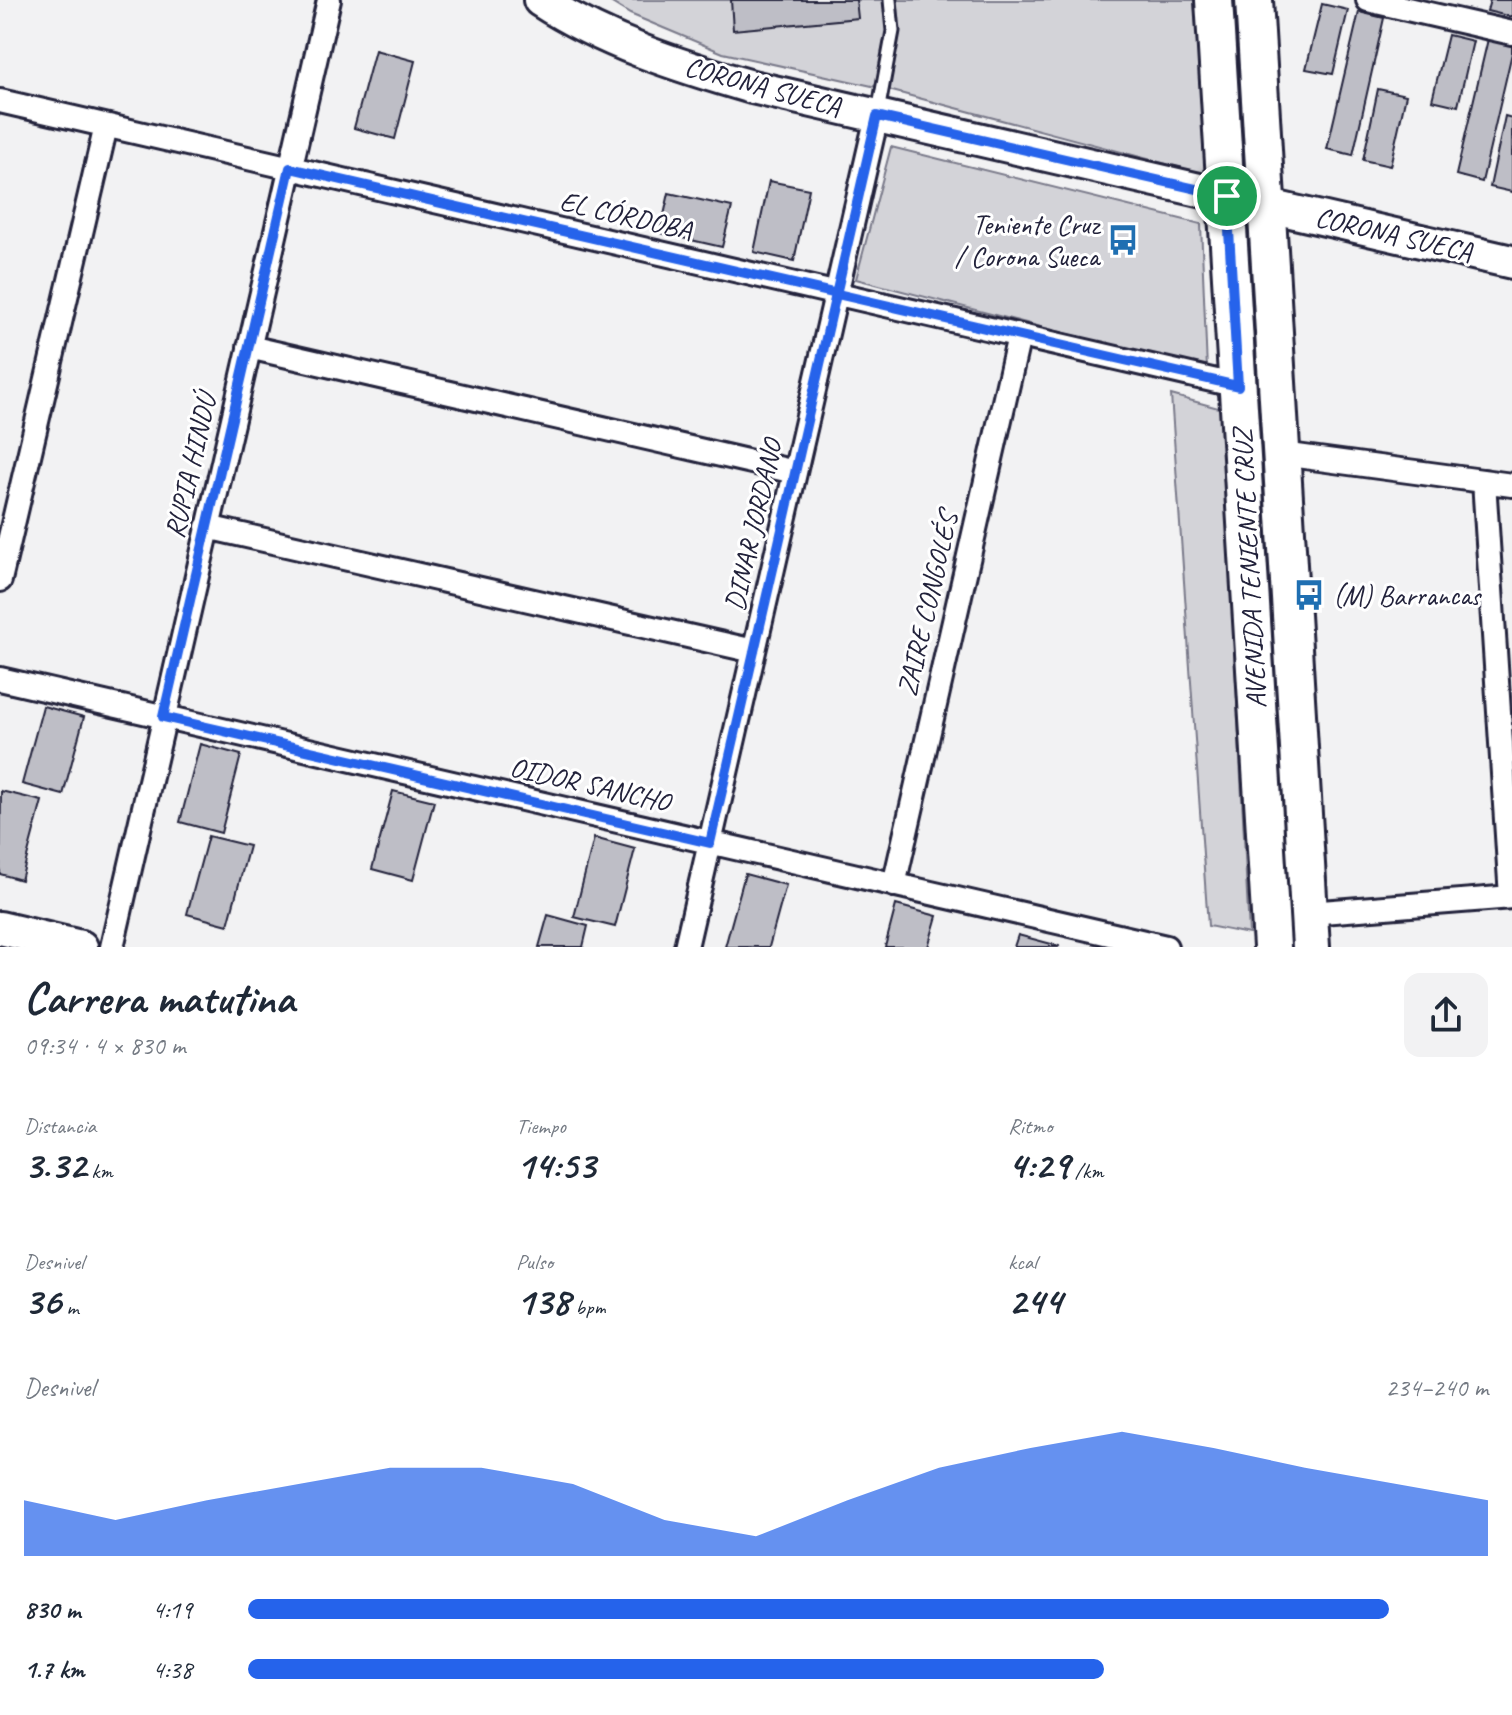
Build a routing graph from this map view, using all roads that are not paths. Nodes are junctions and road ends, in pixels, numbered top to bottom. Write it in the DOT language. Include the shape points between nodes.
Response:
graph roads {
  1 [pos="329,0"];
  2 [pos="540,0"];
  3 [pos="890,0"];
  4 [pos="1214,0"];
  5 [pos="1254,0"];
  6 [pos="1368,0"];
  7 [pos="1512,33"];
  8 [pos="0,101"];
  9 [pos="877,116"];
  10 [pos="106,126"];
  11 [pos="290,168"];
  12 [pos="1227,196"];
  13 [pos="1268,205"];
  14 [pos="1512,262"];
  15 [pos="836,294"];
  16 [pos="1019,336"];
  17 [pos="249,347"];
  18 [pos="1238,386"];
  19 [pos="1282,454"];
  20 [pos="795,472"];
  21 [pos="1484,481"];
  22 [pos="1512,485"];
  23 [pos="207,527"];
  24 [pos="0,580"];
  25 [pos="754,651"];
  26 [pos="0,679"];
  27 [pos="163,717"];
  28 [pos="710,843"];
  29 [pos="894,885"];
  30 [pos="1512,897"];
  31 [pos="0,928"];
  32 [pos="1310,930"];
  33 [pos="81,947"];
  34 [pos="112,947"];
  35 [pos="686,947"];
  36 [pos="1166,947"];
  37 [pos="1272,947"];
  1 -- 11 [label="street, RUPIA HINDÚ"];
  2 -- 9 [label="street, CORONA SUECA" via="599,32 699,72"];
  3 -- 9 [label="lane" via="893,31"];
  4 -- 12 [label="main road, AVENIDA TENIENTE CRUZ"];
  5 -- 13 [label="main road, AVENIDA TENIENTE CRUZ"];
  6 -- 7 [label="street"];
  8 -- 10 [label="street, EL CÓRDOBA"];
  9 -- 12 [label="street, CORONA SUECA"];
  9 -- 15 [label="street, DINAR JORDANO"];
  10 -- 11 [label="street, EL CÓRDOBA"];
  10 -- 24 [label="street"];
  11 -- 15 [label="street, EL CÓRDOBA"];
  11 -- 17 [label="street, RUPIA HINDÚ"];
  12 -- 13 [label="street, CORONA SUECA"];
  12 -- 18 [label="main road, AVENIDA TENIENTE CRUZ"];
  13 -- 14 [label="street, CORONA SUECA"];
  13 -- 19 [label="main road, AVENIDA TENIENTE CRUZ"];
  15 -- 16 [label="street, EL CÓRDOBA"];
  15 -- 20 [label="street, DINAR JORDANO"];
  16 -- 18 [label="street, EL CÓRDOBA"];
  16 -- 29 [label="street, ZAIRE CONGOLÉS"];
  17 -- 20 [label="street"];
  17 -- 23 [label="street, RUPIA HINDÚ"];
  18 -- 37 [label="main road, AVENIDA TENIENTE CRUZ"];
  19 -- 21 [label="street"];
  19 -- 32 [label="main road, AVENIDA TENIENTE CRUZ"];
  20 -- 25 [label="street, DINAR JORDANO"];
  21 -- 22 [label="street"];
  21 -- 30 [label="street"];
  23 -- 25 [label="street"];
  23 -- 27 [label="street, RUPIA HINDÚ"];
  25 -- 28 [label="street, DINAR JORDANO"];
  26 -- 27 [label="street, OIDOR SANCHO"];
  27 -- 28 [label="street, OIDOR SANCHO"];
  27 -- 34 [label="street, RUPIA HINDÚ"];
  28 -- 29 [label="street, OIDOR SANCHO"];
  28 -- 35 [label="street, DINAR JORDANO"];
  29 -- 36 [label="street, OIDOR SANCHO"];
  30 -- 32 [label="street"];
  31 -- 33 [label="street"];
}
